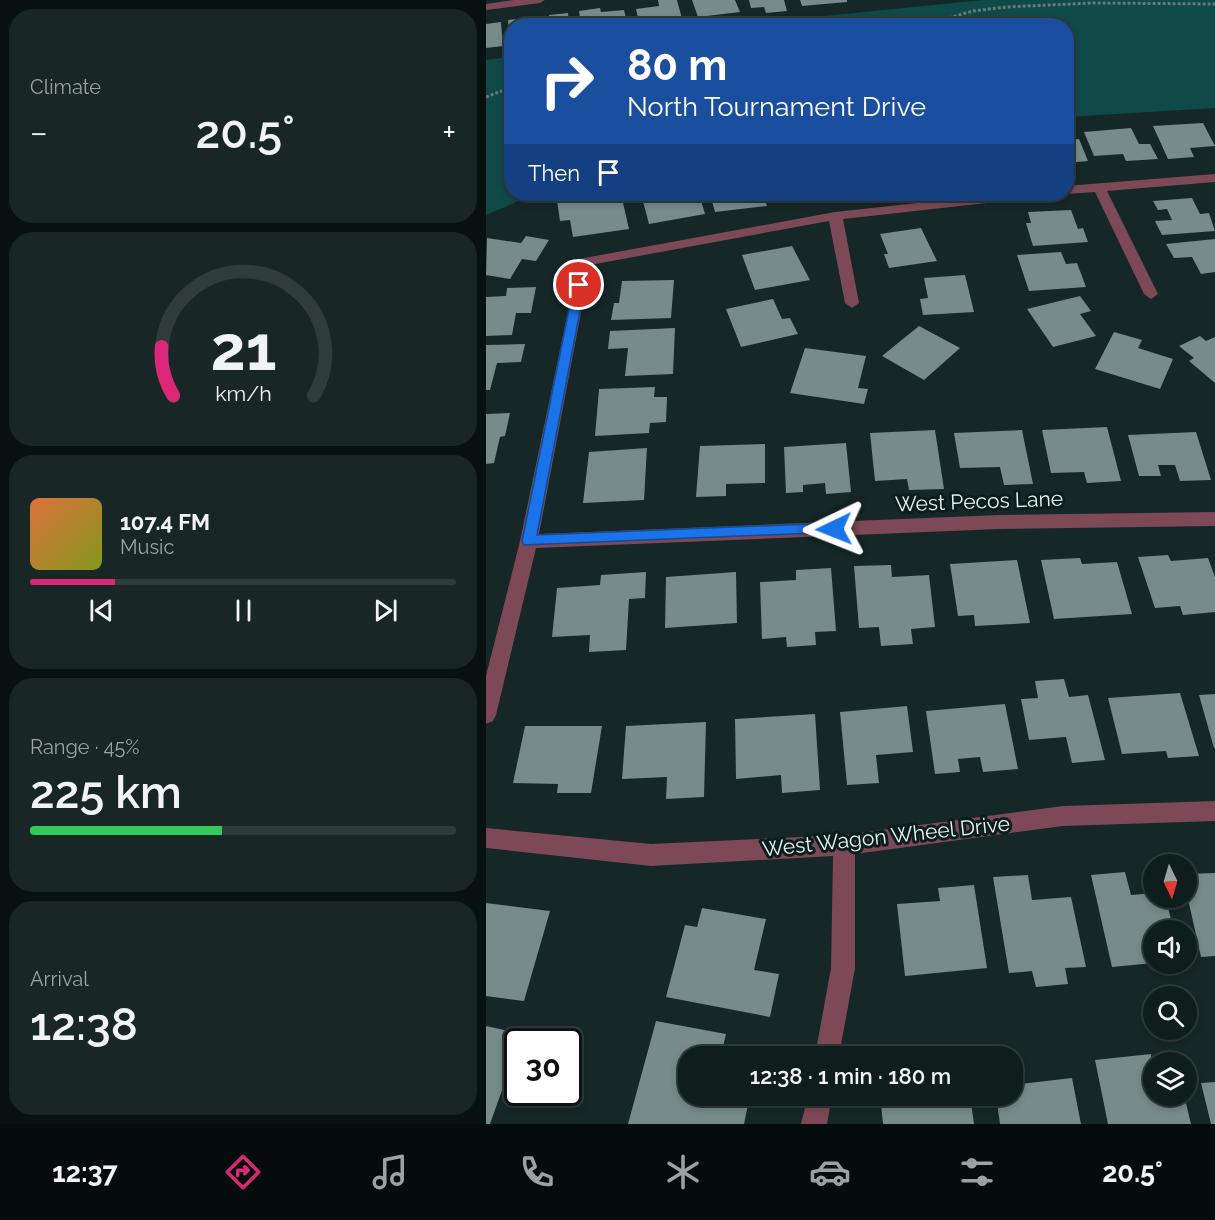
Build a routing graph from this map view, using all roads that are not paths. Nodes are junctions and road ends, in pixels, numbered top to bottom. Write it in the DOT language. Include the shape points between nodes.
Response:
graph roads {
  1 [pos="540,0"];
  2 [pos="486,7"];
  3 [pos="1215,178"];
  4 [pos="1099,187"];
  5 [pos="1074,189"];
  6 [pos="969,201"];
  7 [pos="835,216"];
  8 [pos="1151,294"];
  9 [pos="852,303"];
  10 [pos="1215,519"];
  11 [pos="529,541"];
  12 [pos="486,715"];
  13 [pos="1215,811"];
  14 [pos="486,838"];
  15 [pos="844,844"];
  16 [pos="829,1046"];
  17 [pos="818,1106"];
  18 [pos="814,1124"];
  1 -- 2 [label="street"];
  3 -- 4 [label="street"];
  4 -- 5 [label="street"];
  4 -- 8 [label="street"];
  6 -- 7 [label="street"];
  7 -- 9 [label="street"];
  7 -- 11 [label="street" via="584,262"];
  10 -- 11 [label="street, West Pecos Lane" via="999,522"];
  11 -- 12 [label="street"];
  13 -- 15 [label="street, West Wagon Wheel Drive" via="1063,816"];
  14 -- 15 [label="street, West Wagon Wheel Drive" via="651,855"];
  15 -- 16 [label="street" via="843,968"];
  17 -- 18 [label="street"];
}
